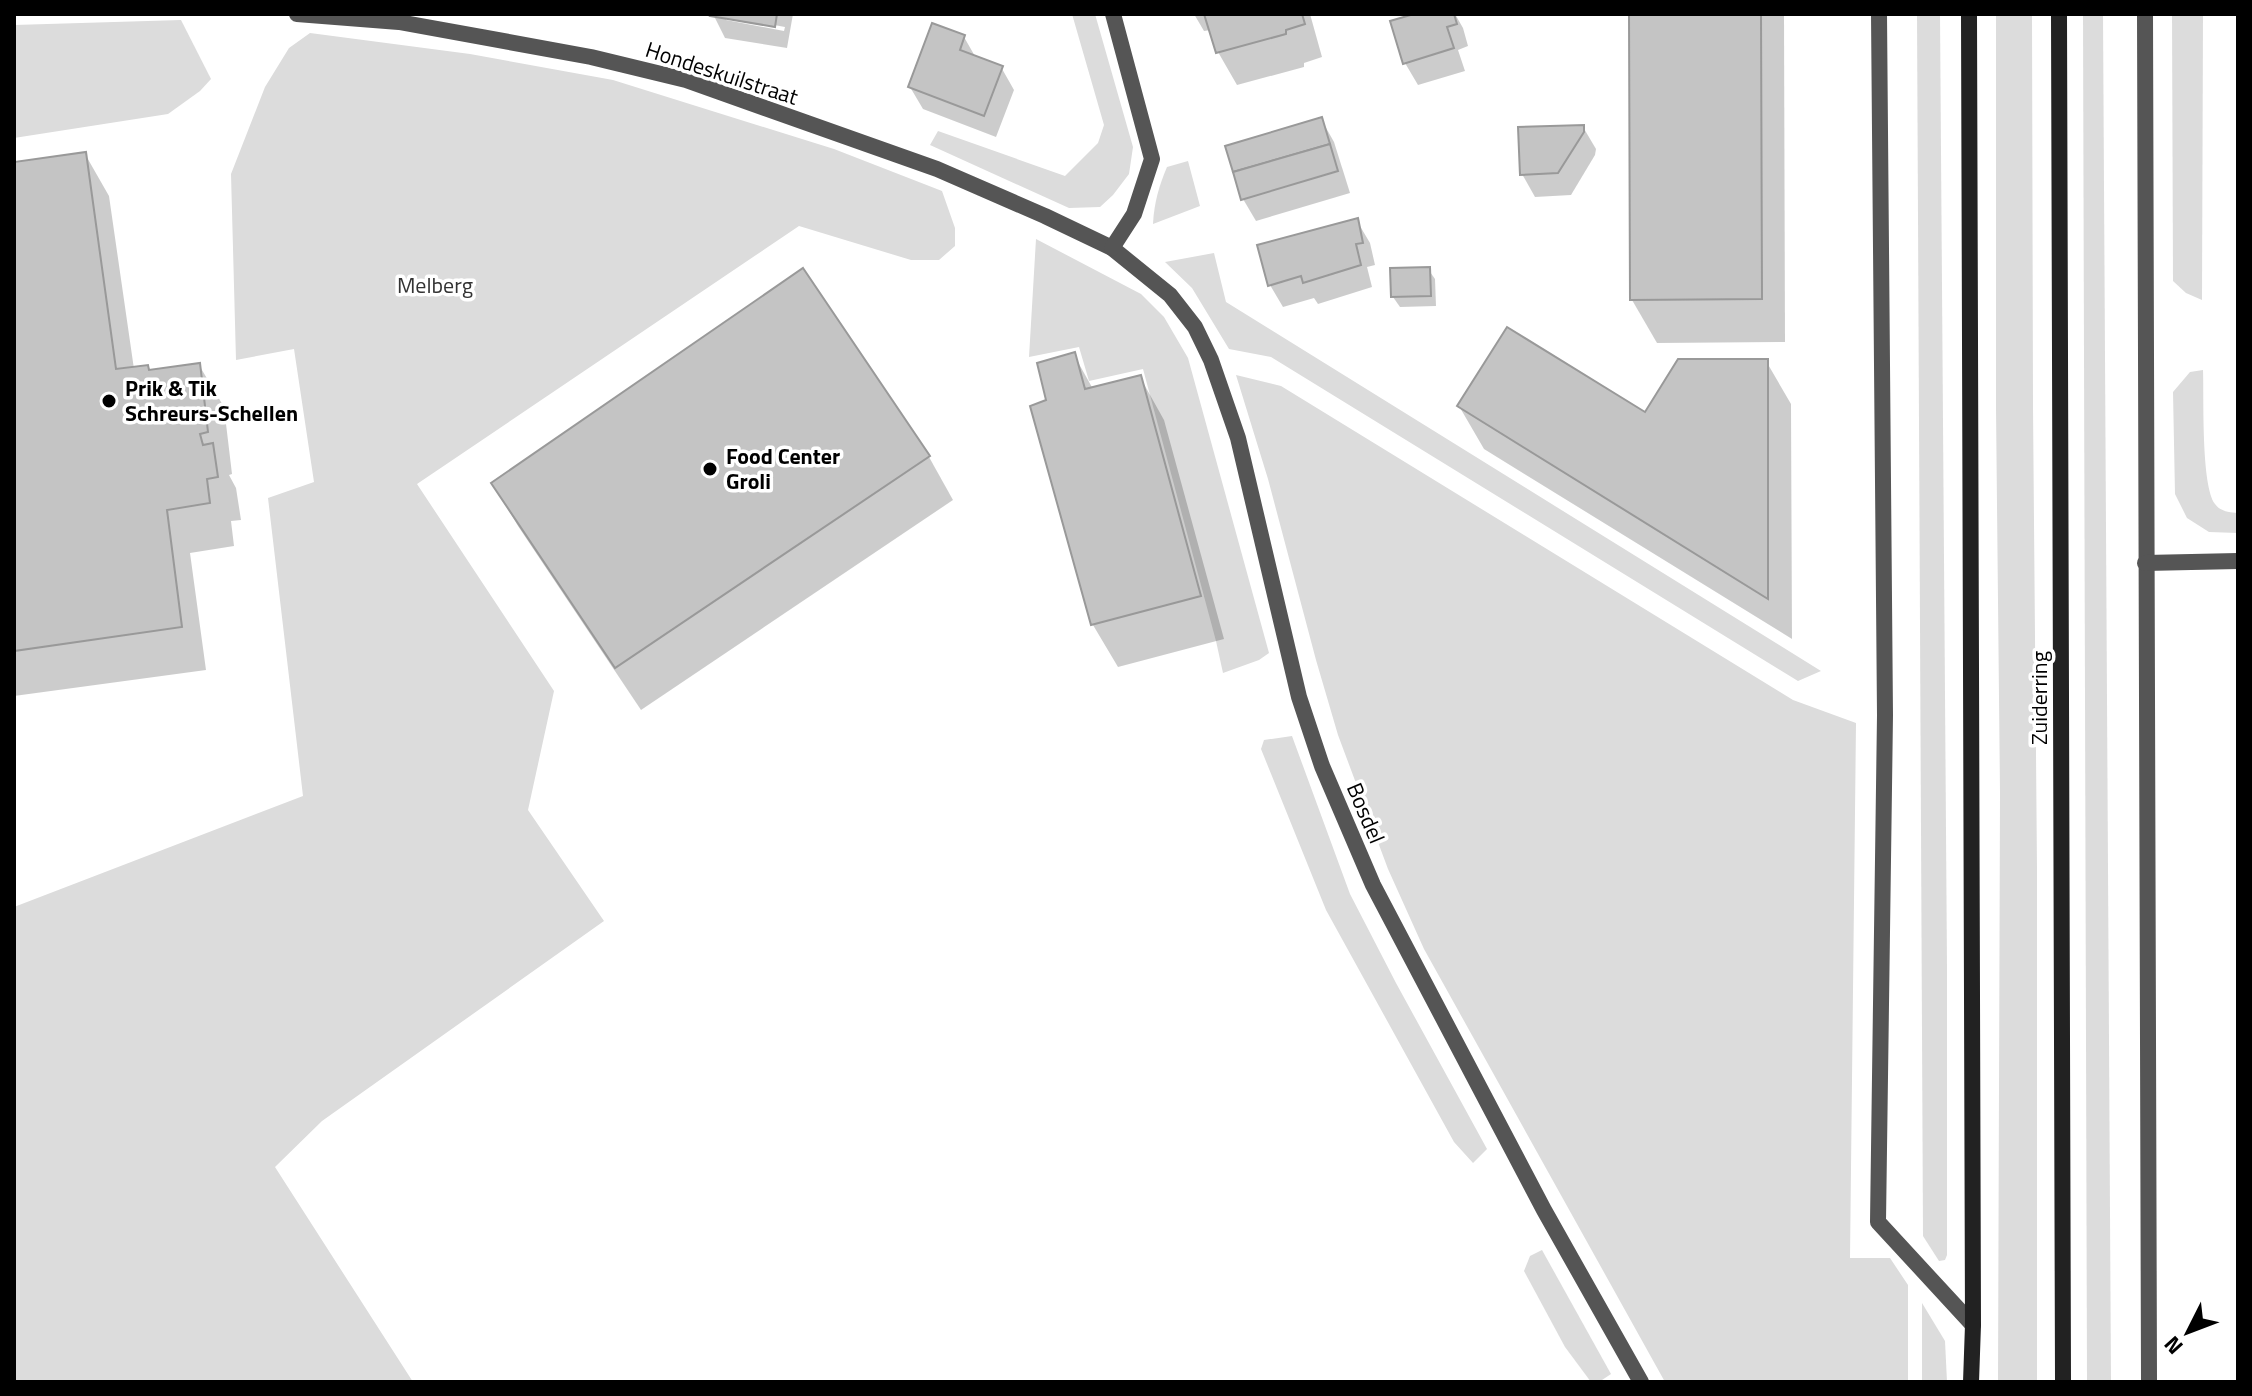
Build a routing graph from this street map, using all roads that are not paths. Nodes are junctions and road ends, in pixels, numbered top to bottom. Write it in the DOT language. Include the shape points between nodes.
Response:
graph roads {
  1 [pos="297,14"];
  2 [pos="1113,14"];
  3 [pos="1879,14"];
  4 [pos="1969,14"];
  5 [pos="2059,14"];
  6 [pos="2145,14"];
  7 [pos="1112,248"];
  8 [pos="2238,561"];
  9 [pos="2145,563"];
  10 [pos="1973,1325"];
  11 [pos="1641,1382"];
  12 [pos="1971,1382"];
  13 [pos="2063,1382"];
  14 [pos="2149,1382"];
  1 -- 7 [label="street, Hondeskuilstraat" via="399,22 686,80 937,169"];
  2 -- 7 [label="street" via="1152,159 1134,214"];
  3 -- 10 [label="street" via="1885,715 1878,1222"];
  4 -- 10 [label="main road"];
  5 -- 13 [label="main road, Zuiderring"];
  6 -- 9 [label="street"];
  7 -- 11 [label="street, Bosdel" via="1170,295 1195,327 1211,360 1238,438 1299,697 1322,766 1373,885"];
  8 -- 9 [label="street"];
  9 -- 14 [label="street"];
  10 -- 12 [label="main road"];
}
